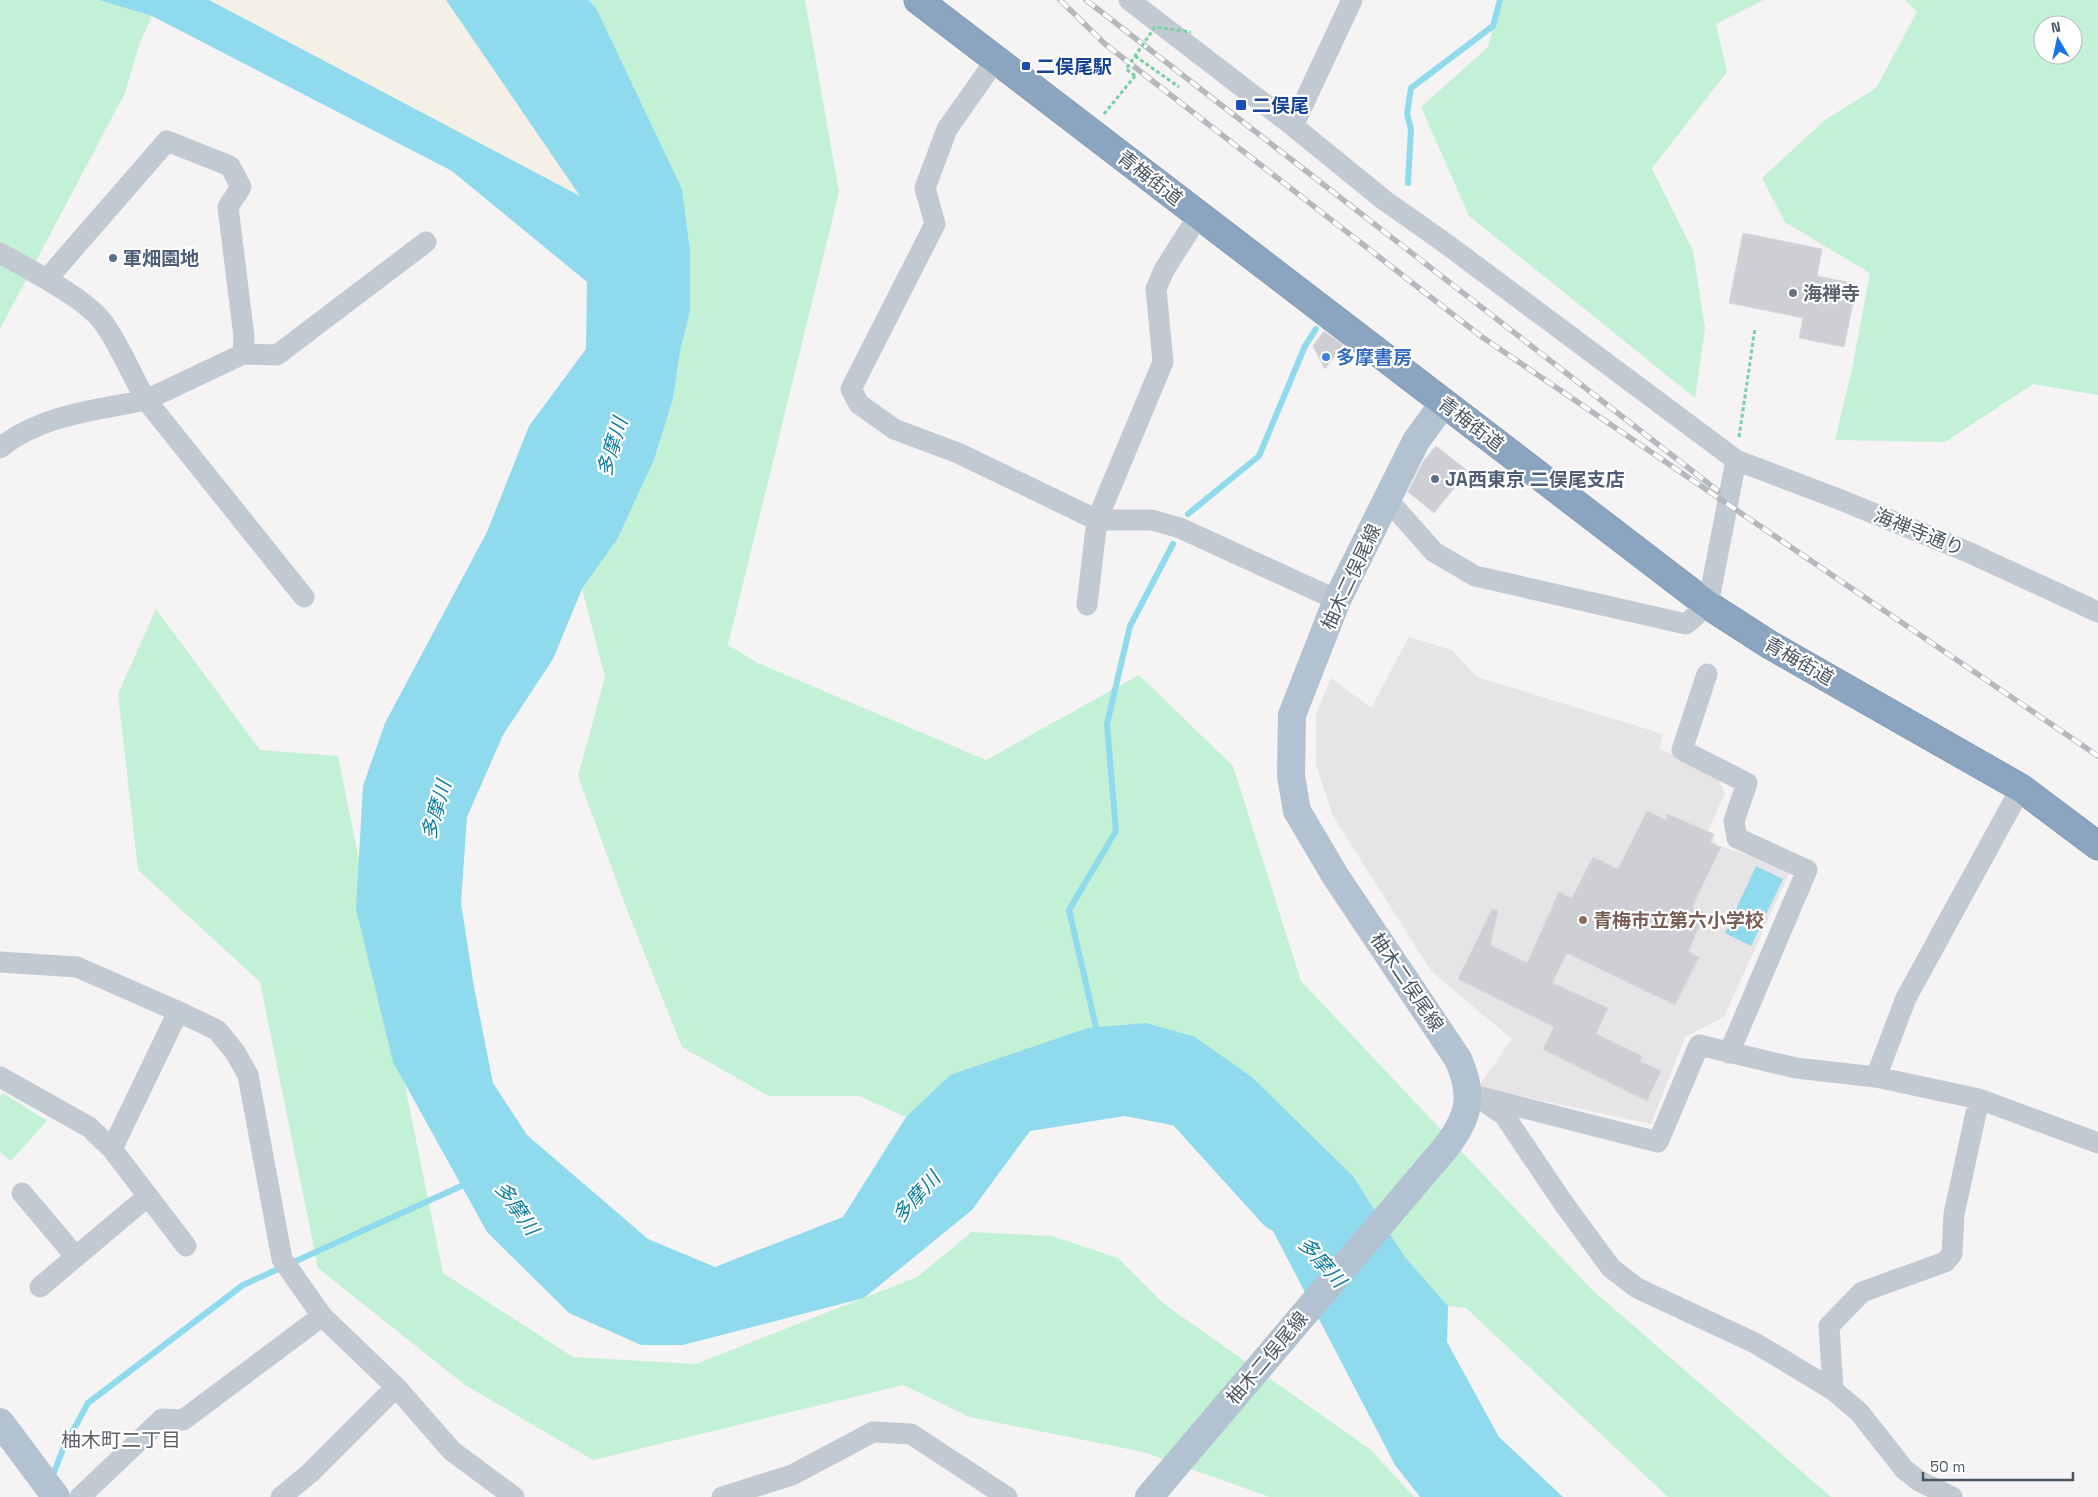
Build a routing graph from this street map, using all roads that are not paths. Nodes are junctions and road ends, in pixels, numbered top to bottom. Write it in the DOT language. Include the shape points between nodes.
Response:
graph roads {
  1 [pos="918,0"];
  2 [pos="1129,0"];
  3 [pos="1352,0"];
  4 [pos="995,61"];
  5 [pos="1294,126"];
  6 [pos="1198,215"];
  7 [pos="426,242"];
  8 [pos="0,253"];
  9 [pos="47,279"];
  10 [pos="243,354"];
  11 [pos="146,400"];
  12 [pos="1444,404"];
  13 [pos="0,448"];
  14 [pos="1736,460"];
  15 [pos="1387,499"];
  16 [pos="1098,520"];
  17 [pos="304,597"];
  18 [pos="1337,600"];
  19 [pos="1708,605"];
  20 [pos="1087,606"];
  21 [pos="2098,612"];
  22 [pos="1707,674"];
  23 [pos="2021,788"];
  24 [pos="2098,846"];
  25 [pos="3,967"];
  26 [pos="178,1012"];
  27 [pos="1729,1053"];
  28 [pos="1876,1077"];
  29 [pos="0,1078"];
  30 [pos="1469,1094"];
  31 [pos="1979,1099"];
  32 [pos="2098,1143"];
  33 [pos="112,1149"];
  34 [pos="22,1193"];
  35 [pos="148,1196"];
  36 [pos="186,1246"];
  37 [pos="76,1257"];
  38 [pos="40,1287"];
  39 [pos="322,1316"];
  40 [pos="396,1387"];
  41 [pos="1833,1390"];
  42 [pos="0,1422"];
  43 [pos="47,1494"];
  44 [pos="80,1497"];
  45 [pos="281,1497"];
  46 [pos="514,1497"];
  47 [pos="722,1497"];
  48 [pos="1007,1497"];
  49 [pos="1150,1497"];
  50 [pos="1952,1497"];
  1 -- 4 [label="highway, 青梅街道"];
  2 -- 5 [label="street, 海禅寺通り"];
  3 -- 5 [label="street"];
  4 -- 6 [label="highway, 青梅街道"];
  4 -- 16 [label="street" via="947,129 924,188 936,224 851,389 859,404 894,429 958,453"];
  5 -- 14 [label="street, 海禅寺通り" via="1384,200"];
  6 -- 12 [label="highway, 青梅街道"];
  6 -- 16 [label="street" via="1156,289 1163,362"];
  7 -- 10 [label="street" via="277,355"];
  8 -- 9 [label="street"];
  9 -- 10 [label="street" via="167,141 230,166 241,187 228,207 244,337"];
  9 -- 11 [label="street" via="105,323"];
  10 -- 11 [label="street"];
  11 -- 13 [label="street" via="46,422"];
  11 -- 17 [label="street"];
  12 -- 15 [label="main road, 柚木二俣尾線" via="1416,441"];
  12 -- 19 [label="highway, 青梅街道"];
  14 -- 19 [label="street"];
  14 -- 21 [label="street, 海禅寺通り" via="1968,552"];
  15 -- 18 [label="main road, 柚木二俣尾線"];
  15 -- 19 [label="street" via="1434,552 1475,576 1686,624"];
  16 -- 18 [label="street" via="1152,520 1180,528"];
  16 -- 20 [label="street"];
  18 -- 30 [label="main road, 柚木二俣尾線" via="1292,715 1291,776 1296,812 1336,877 1448,1040 1464,1072"];
  19 -- 23 [label="highway, 青梅街道" via="1770,645"];
  22 -- 27 [label="street" via="1682,750 1747,782 1734,821 1737,838 1807,870"];
  23 -- 24 [label="highway, 青梅街道"];
  23 -- 28 [label="street" via="1906,998"];
  25 -- 26 [label="street" via="77,967"];
  26 -- 33 [label="street"];
  26 -- 39 [label="street" via="217,1030 248,1075 282,1259"];
  27 -- 28 [label="street" via="1796,1068"];
  27 -- 30 [label="street" via="1699,1045 1658,1142"];
  28 -- 31 [label="street"];
  29 -- 33 [label="street" via="90,1127"];
  30 -- 41 [label="street" via="1504,1115 1611,1268 1637,1288 1755,1343"];
  30 -- 49 [label="main road, 柚木二俣尾線" via="1465,1117 1447,1146"];
  31 -- 32 [label="street"];
  31 -- 41 [label="street" via="1954,1214 1952,1254 1945,1262 1862,1292 1828,1326"];
  33 -- 35 [label="street"];
  34 -- 37 [label="street"];
  35 -- 36 [label="street"];
  35 -- 37 [label="street"];
  37 -- 38 [label="street"];
  39 -- 40 [label="street"];
  39 -- 44 [label="street" via="183,1420 162,1419"];
  40 -- 45 [label="street" via="310,1473"];
  40 -- 46 [label="street" via="452,1451"];
  41 -- 50 [label="street" via="1859,1412 1904,1469 1919,1481"];
  42 -- 43 [label="main road"];
  47 -- 48 [label="street" via="792,1475 874,1432 887,1431 911,1434"];
}
